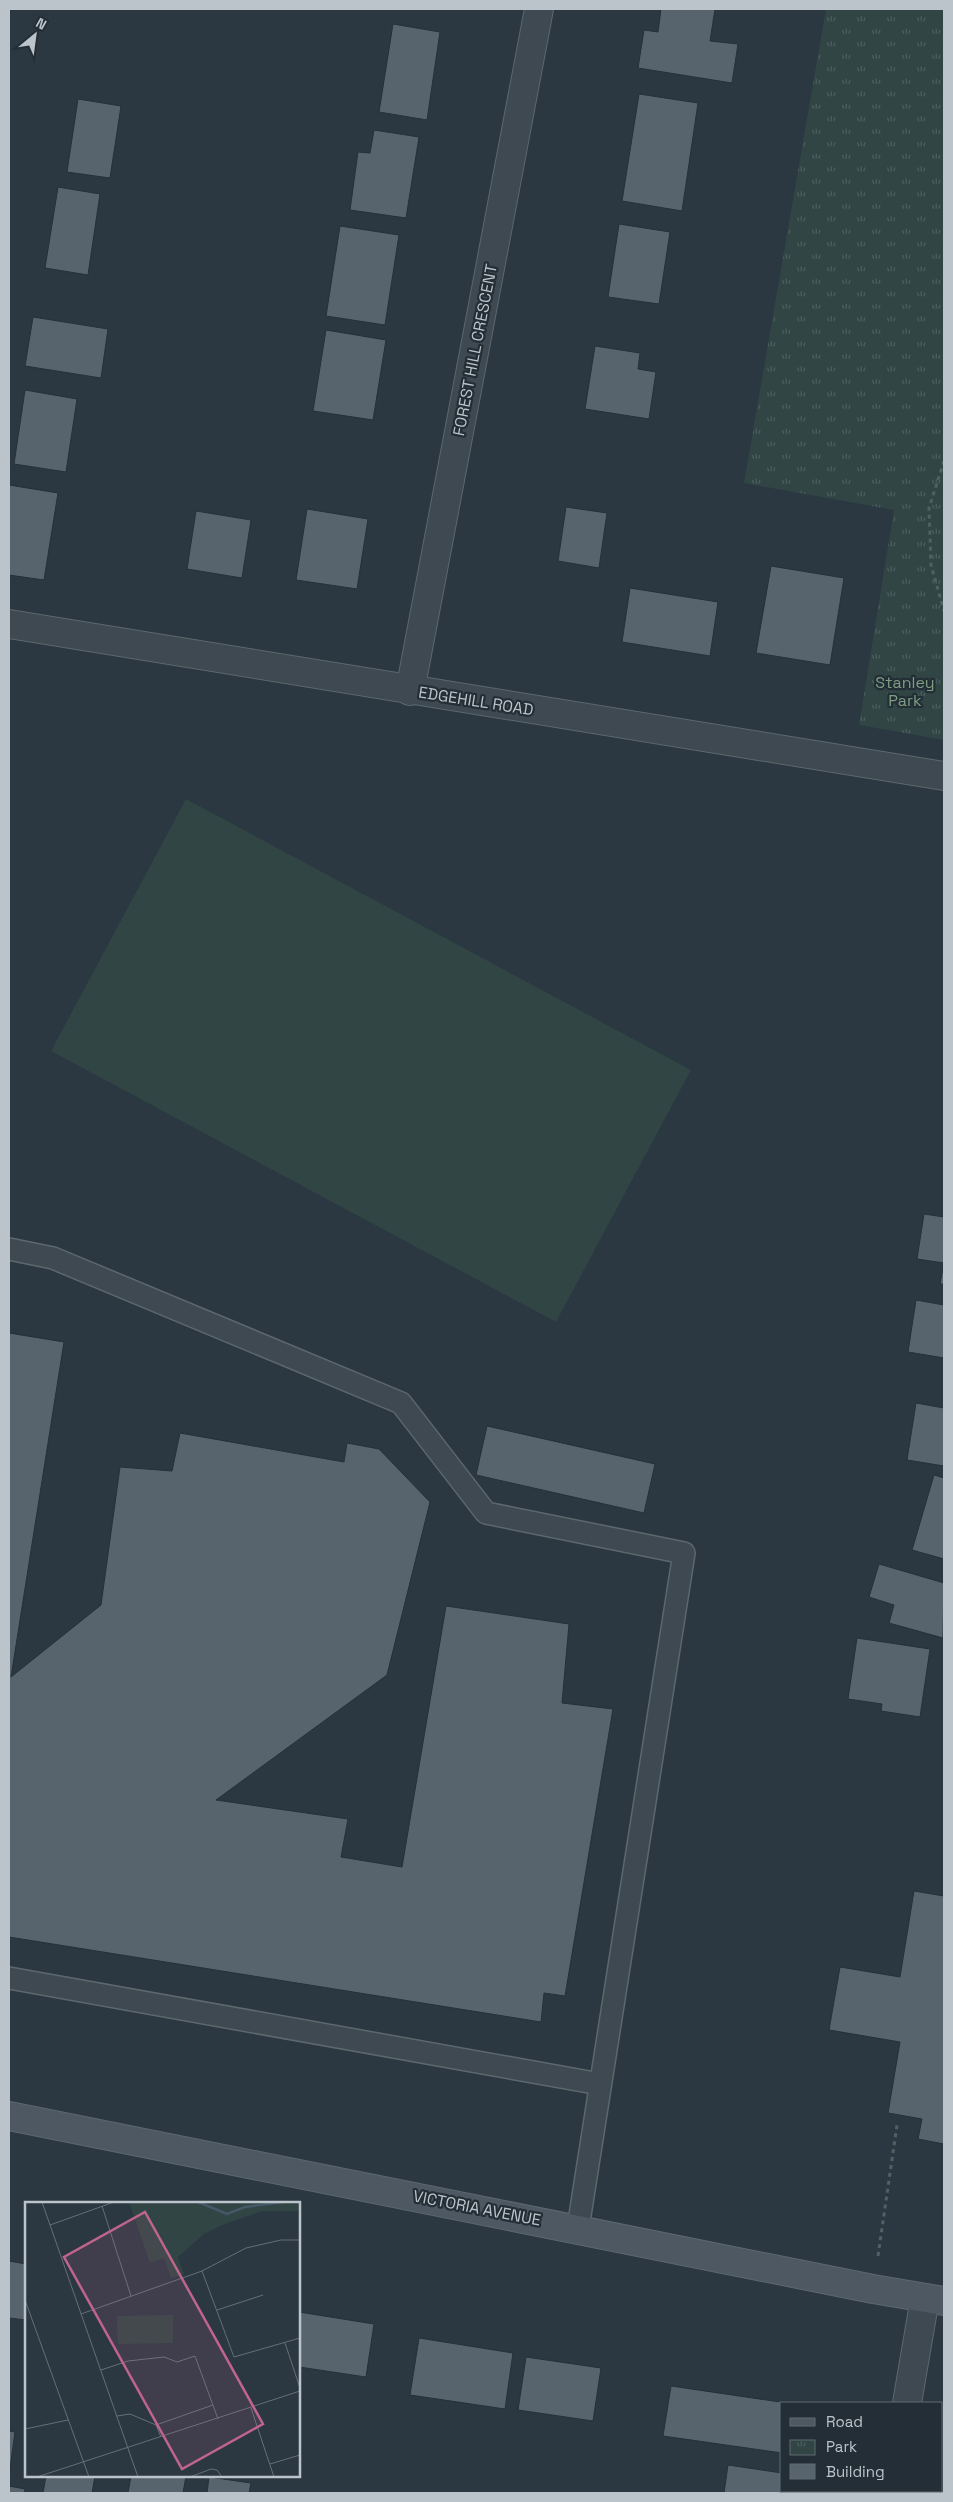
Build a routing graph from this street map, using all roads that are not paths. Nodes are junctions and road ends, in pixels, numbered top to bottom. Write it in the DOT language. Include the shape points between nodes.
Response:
graph roads {
  1 [pos="539,9"];
  2 [pos="9,624"];
  3 [pos="410,691"];
  4 [pos="944,776"];
  5 [pos="9,1249"];
  6 [pos="9,1978"];
  7 [pos="600,2084"];
  8 [pos="9,2116"];
  9 [pos="578,2228"];
  10 [pos="935,2300"];
  11 [pos="907,2402"];
  1 -- 3 [label="street, FOREST HILL CRESCENT"];
  2 -- 3 [label="street, EDGEHILL ROAD"];
  3 -- 4 [label="street, EDGEHILL ROAD"];
  5 -- 7 [label="lane" via="53,1258 401,1403 486,1513 684,1552"];
  6 -- 7 [label="lane"];
  7 -- 9 [label="lane"];
  8 -- 9 [label="street, VICTORIA AVENUE"];
  9 -- 10 [label="street, VICTORIA AVENUE"];
  10 -- 11 [label="street"];
}
